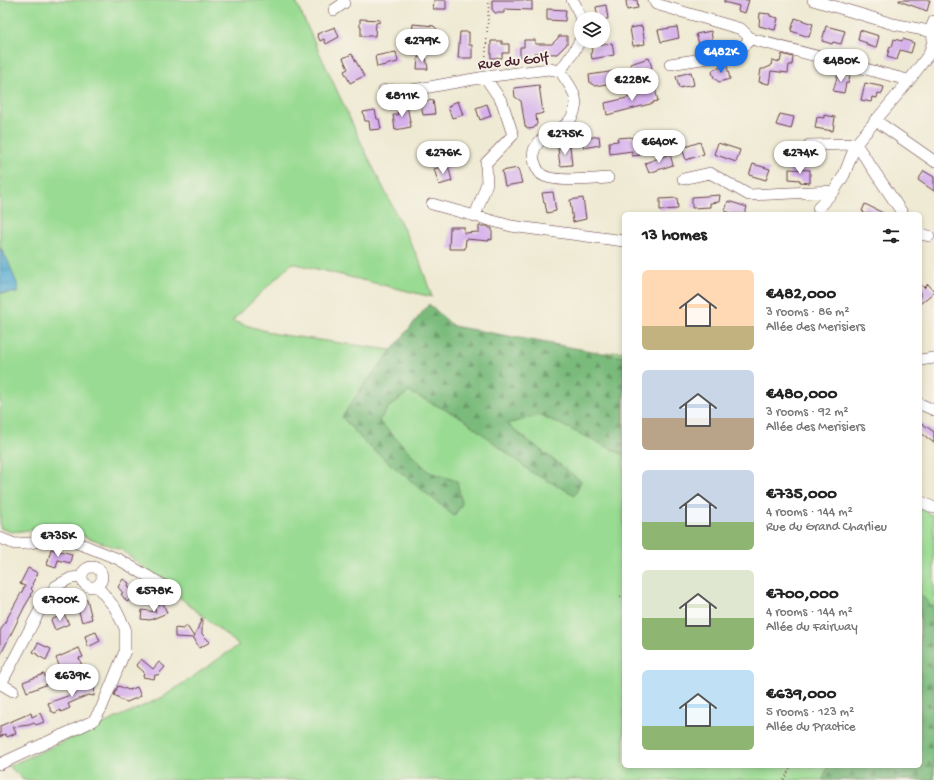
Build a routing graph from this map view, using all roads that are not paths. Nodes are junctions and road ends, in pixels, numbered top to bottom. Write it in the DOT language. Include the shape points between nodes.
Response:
graph roads {
  1 [pos="344,0"];
  2 [pos="572,0"];
  3 [pos="654,0"];
  4 [pos="813,0"];
  5 [pos="334,10"];
  6 [pos="578,12"];
  7 [pos="934,28"];
  8 [pos="751,39"];
  9 [pos="576,48"];
  10 [pos="670,64"];
  11 [pos="560,71"];
  12 [pos="485,77"];
  13 [pos="908,82"];
  14 [pos="384,90"];
  15 [pos="875,120"];
  16 [pos="856,144"];
  17 [pos="809,145"];
  18 [pos="934,161"];
  19 [pos="608,178"];
  20 [pos="683,179"];
  21 [pos="834,191"];
  22 [pos="432,204"];
  23 [pos="818,208"];
  24 [pos="902,212"];
  25 [pos="475,216"];
  26 [pos="622,241"];
  27 [pos="934,358"];
  28 [pos="922,360"];
  29 [pos="922,405"];
  30 [pos="934,410"];
  31 [pos="922,502"];
  32 [pos="934,508"];
  33 [pos="0,538"];
  34 [pos="103,553"];
  35 [pos="96,568"];
  36 [pos="82,577"];
  37 [pos="97,586"];
  38 [pos="174,592"];
  39 [pos="13,691"];
  40 [pos="0,764"];
  1 -- 5 [label="street"];
  2 -- 6 [label="street"];
  3 -- 8 [label="street" via="656,4 741,29"];
  4 -- 7 [label="street" via="893,24"];
  7 -- 13 [label="street" via="929,54"];
  8 -- 10 [label="street" via="734,54"];
  8 -- 13 [label="street"];
  9 -- 11 [label="street, Rue du Golf"];
  11 -- 12 [label="street, Rue du Golf" via="549,69"];
  11 -- 19 [label="street" via="570,85 576,99 576,108 566,125 541,140 534,149 536,167 542,174 564,180"];
  12 -- 14 [label="street, Rue du Golf" via="407,91"];
  12 -- 25 [label="street" via="502,102 513,135 486,162 487,184"];
  13 -- 15 [label="street"];
  15 -- 16 [label="street"];
  15 -- 18 [label="street"];
  16 -- 17 [label="street"];
  16 -- 21 [label="street" via="844,175"];
  16 -- 24 [label="street"];
  20 -- 21 [label="street" via="710,173 749,195"];
  21 -- 23 [label="street"];
  22 -- 25 [label="street"];
  25 -- 26 [label="street" via="511,226"];
  27 -- 28 [label="street"];
  29 -- 30 [label="street"];
  31 -- 32 [label="street"];
  33 -- 34 [label="street" via="15,544 63,538"];
  34 -- 35 [label="street"];
  34 -- 38 [label="street"];
  35 -- 36 [label="street" via="87,568"];
  35 -- 37 [label="street" via="102,576 101,583"];
  36 -- 37 [label="street" via="87,586"];
  36 -- 39 [label="street" via="71,578 56,586 43,604 1,684"];
  37 -- 40 [label="street" via="116,608 125,628 124,651 101,709 94,721"];
}
